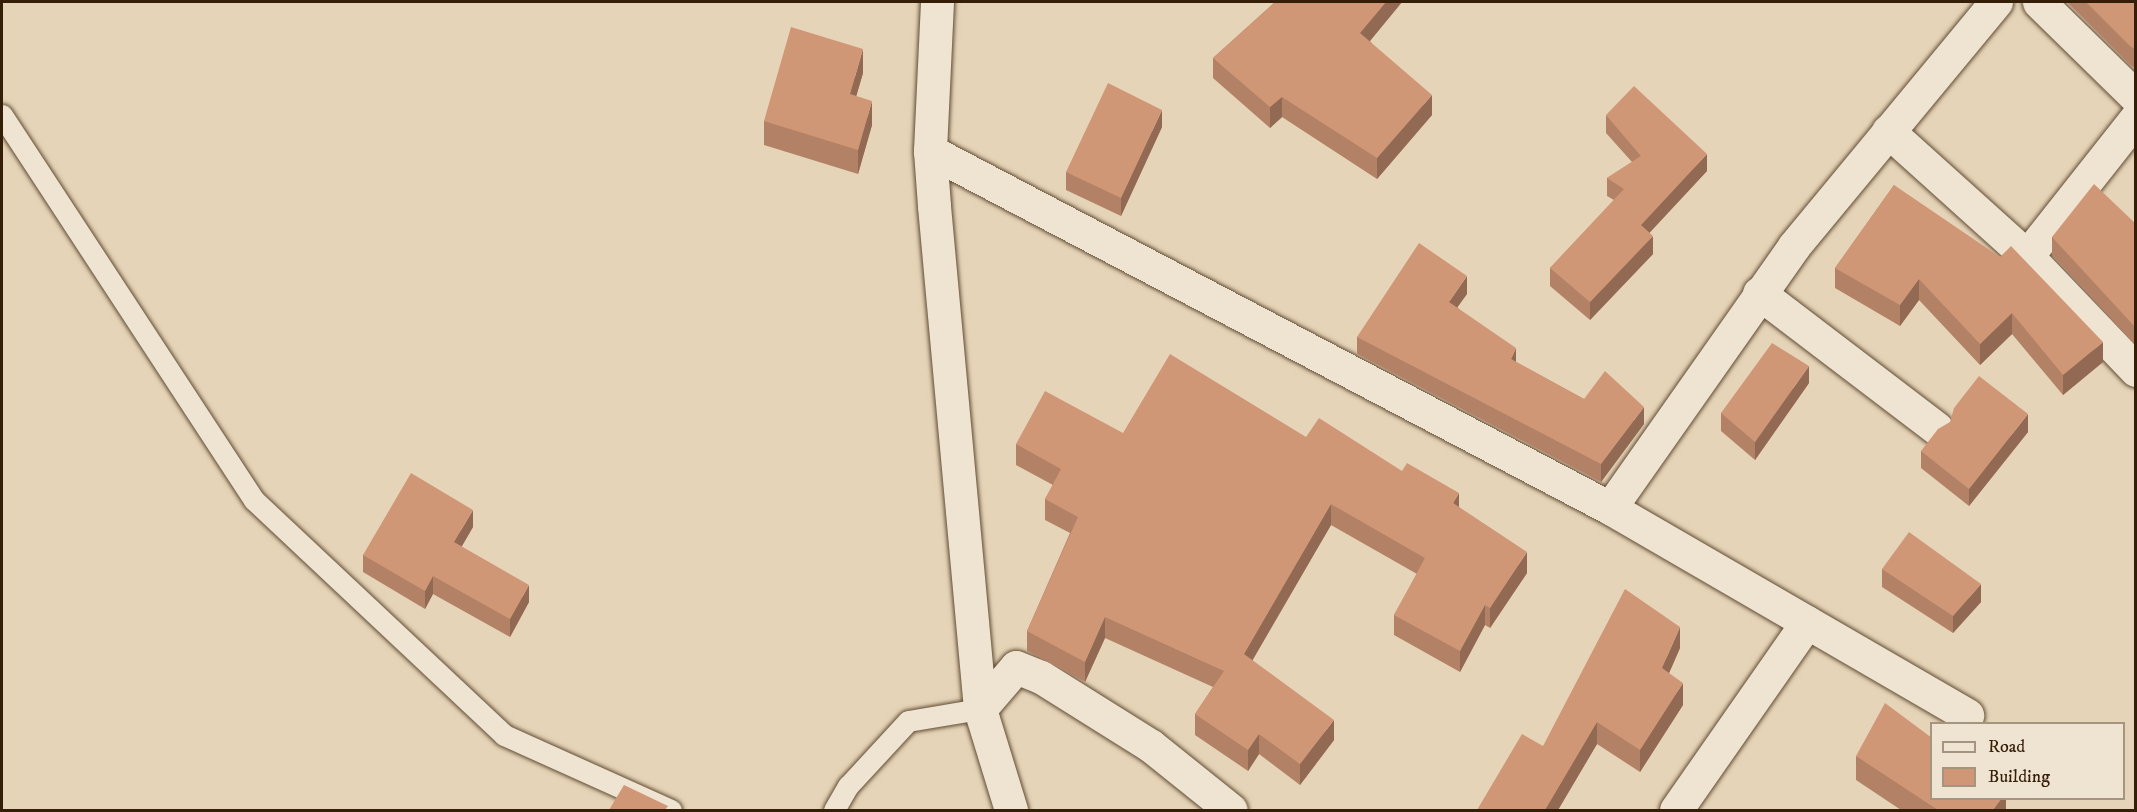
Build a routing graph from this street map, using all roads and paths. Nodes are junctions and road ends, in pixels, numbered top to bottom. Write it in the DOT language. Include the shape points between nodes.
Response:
graph roads {
  1 [pos="938,2"];
  2 [pos="1996,2"];
  3 [pos="2039,2"];
  4 [pos="2136,96"];
  5 [pos="2,115"];
  6 [pos="2136,118"];
  7 [pos="1888,131"];
  8 [pos="930,151"];
  9 [pos="2027,256"];
  10 [pos="1759,293"];
  11 [pos="2134,366"];
  12 [pos="1936,428"];
  13 [pos="1610,508"];
  14 [pos="1807,622"];
  15 [pos="980,709"];
  16 [pos="1967,715"];
  17 [pos="671,810"];
  18 [pos="834,810"];
  19 [pos="1011,810"];
  20 [pos="1231,810"];
  21 [pos="1676,810"];
  1 -- 8 [label="street"];
  2 -- 7 [label="street"];
  3 -- 4 [label="street"];
  5 -- 17 [label="lane" via="254,500 504,735"];
  6 -- 9 [label="street"];
  7 -- 9 [label="street"];
  7 -- 10 [label="street"];
  8 -- 13 [label="street"];
  8 -- 15 [label="street"];
  9 -- 11 [label="street"];
  10 -- 12 [label="street"];
  10 -- 13 [label="street"];
  13 -- 14 [label="street"];
  14 -- 16 [label="street"];
  14 -- 21 [label="street"];
  15 -- 18 [label="lane" via="908,721 848,786"];
  15 -- 19 [label="street"];
  15 -- 20 [label="street" via="1016,667 1070,691 1151,746"];
}
